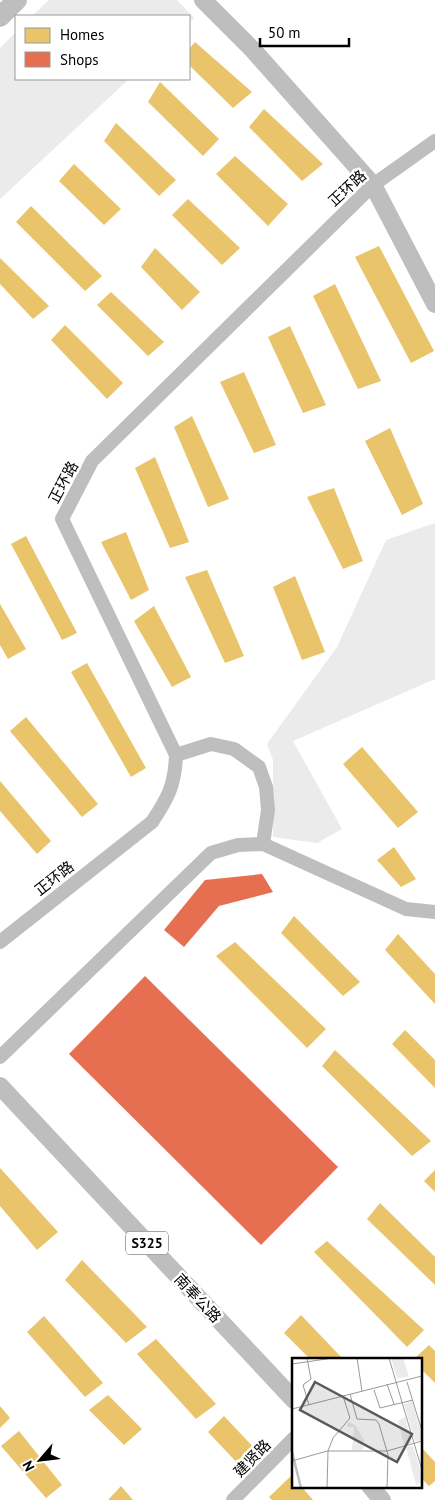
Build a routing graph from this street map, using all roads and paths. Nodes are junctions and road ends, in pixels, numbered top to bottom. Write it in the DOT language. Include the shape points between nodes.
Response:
graph roads {
  1 [pos="3,0"];
  2 [pos="17,0"];
  3 [pos="203,0"];
  4 [pos="0,3"];
  5 [pos="0,17"];
  6 [pos="435,141"];
  7 [pos="373,185"];
  8 [pos="435,304"];
  9 [pos="176,755"];
  10 [pos="263,844"];
  11 [pos="435,912"];
  12 [pos="0,942"];
  13 [pos="0,1057"];
  14 [pos="0,1086"];
  15 [pos="292,1398"];
  16 [pos="292,1440"];
  17 [pos="372,1488"];
  18 [pos="234,1500"];
  19 [pos="382,1500"];
  1 -- 4 [label="street"];
  2 -- 5 [label="highway"];
  3 -- 7 [label="main road" via="253,50"];
  6 -- 7 [label="street, 正环路"];
  7 -- 8 [label="main road"];
  7 -- 9 [label="street, 正环路" via="92,461 62,518"];
  9 -- 10 [label="street" via="211,744 234,749 259,766 266,787 268,810"];
  9 -- 12 [label="street, 正环路" via="175,777 167,800 152,822"];
  10 -- 11 [label="street" via="406,909"];
  10 -- 13 [label="street" via="238,845 211,853"];
  14 -- 15 [label="main road, 南奉公路 / S325"];
  16 -- 18 [label="street, 建贤路"];
  17 -- 19 [label="main road"];
}
